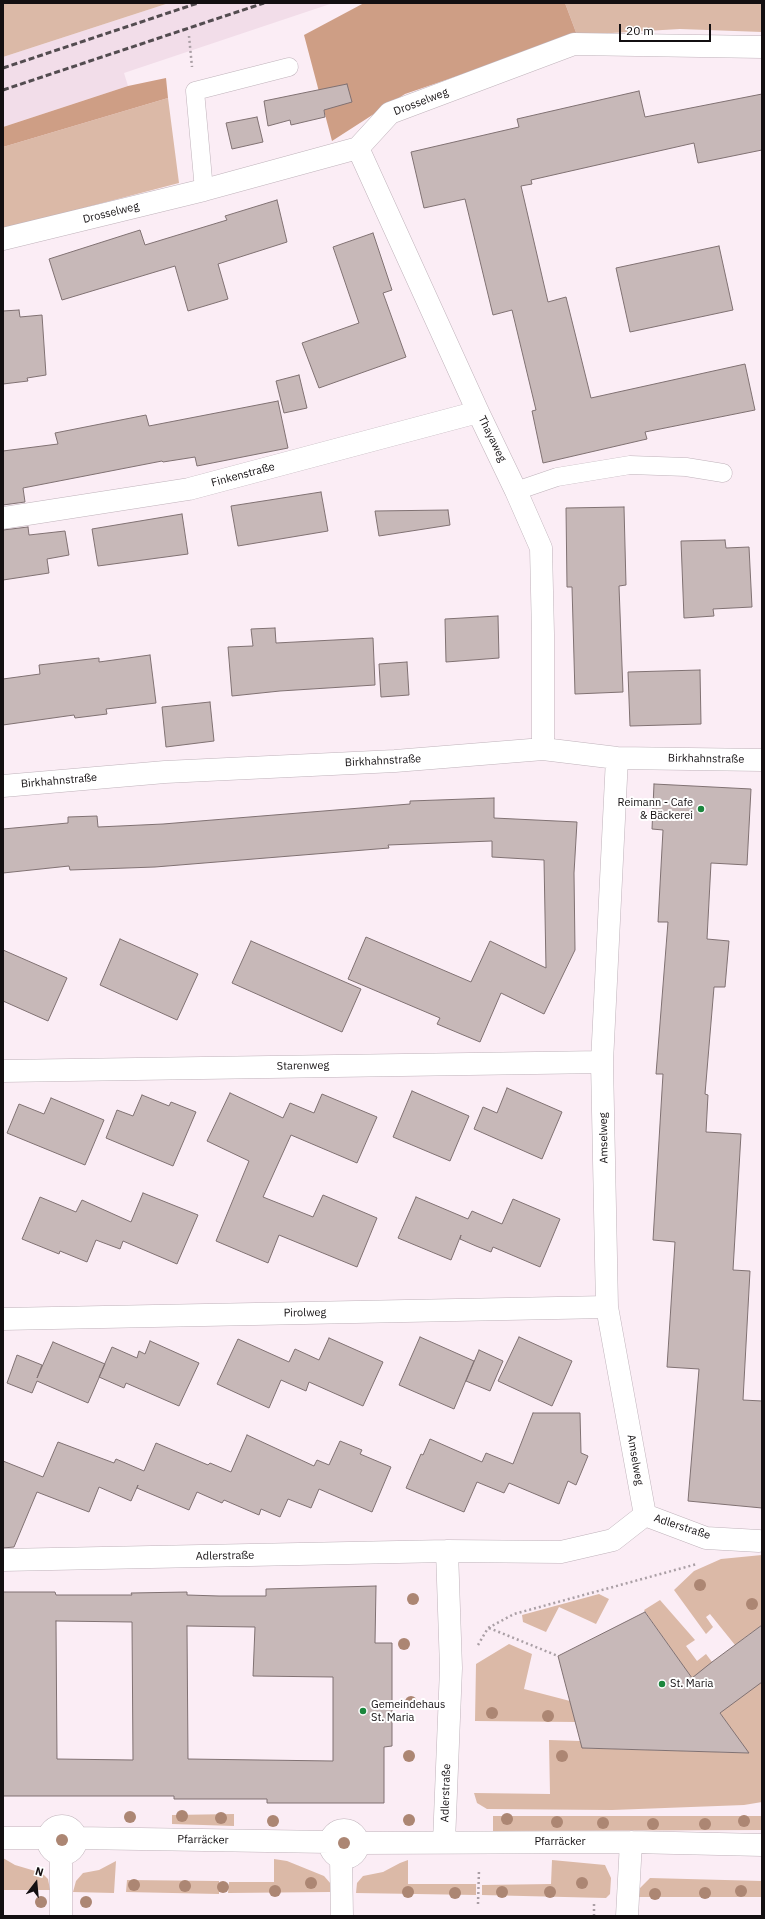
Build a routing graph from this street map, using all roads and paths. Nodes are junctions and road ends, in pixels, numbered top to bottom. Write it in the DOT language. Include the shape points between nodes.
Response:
graph roads {
  1 [pos="189,36"];
  2 [pos="762,47"];
  3 [pos="190,50"];
  4 [pos="289,68"];
  5 [pos="358,148"];
  6 [pos="204,190"];
  7 [pos="3,239"];
  8 [pos="478,412"];
  9 [pos="723,473"];
  10 [pos="516,491"];
  11 [pos="3,518"];
  12 [pos="543,749"];
  13 [pos="617,758"];
  14 [pos="762,760"];
  15 [pos="3,786"];
  16 [pos="602,1062"];
  17 [pos="3,1071"];
  18 [pos="607,1308"];
  19 [pos="3,1319"];
  20 [pos="645,1515"];
  21 [pos="706,1538"];
  22 [pos="759,1541"];
  23 [pos="447,1552"];
  24 [pos="3,1560"];
  25 [pos="488,1628"];
  26 [pos="558,1656"];
  27 [pos="451,1668"];
  28 [pos="3,1838"];
  29 [pos="444,1842"];
  30 [pos="631,1842"];
  31 [pos="762,1845"];
  32 [pos="54,1846"];
  33 [pos="335,1850"];
  34 [pos="594,1903"];
  35 [pos="61,1916"];
  36 [pos="342,1916"];
  37 [pos="594,1916"];
  38 [pos="627,1916"];
  1 -- 3 [label="path"];
  2 -- 5 [label="street, Drosselweg" via="574,44 390,113"];
  4 -- 6 [label="lane" via="195,91"];
  5 -- 6 [label="street, Drosselweg"];
  5 -- 8 [label="street, Thayaweg"];
  6 -- 7 [label="street, Drosselweg"];
  8 -- 10 [label="street, Thayaweg"];
  8 -- 11 [label="street, Finkenstraße" via="189,490"];
  9 -- 10 [label="lane" via="686,467 630,465 557,477"];
  10 -- 12 [label="street, Thayaweg" via="540,548"];
  12 -- 13 [label="street, Birkhahnstraße"];
  12 -- 15 [label="street, Birkhahnstraße" via="395,761 165,772"];
  13 -- 14 [label="street, Birkhahnstraße"];
  13 -- 16 [label="street, Amselweg"];
  16 -- 17 [label="street, Starenweg"];
  16 -- 18 [label="street, Amselweg"];
  18 -- 19 [label="street, Pirolweg"];
  18 -- 20 [label="street, Amselweg"];
  20 -- 21 [label="street, Adlerstraße"];
  20 -- 23 [label="street, Adlerstraße" via="613,1540 561,1552"];
  21 -- 22 [label="street, Adlerstraße"];
  21 -- 25 [label="path" via="702,1563 514,1614"];
  23 -- 24 [label="street, Adlerstraße"];
  23 -- 27 [label="street, Adlerstraße"];
  25 -- 26 [label="path"];
  25 -- 27 [label="path" via="474,1651"];
  27 -- 29 [label="street, Adlerstraße"];
  28 -- 32 [label="street"];
  29 -- 30 [label="street, Pfarräcker"];
  29 -- 33 [label="street, Pfarräcker" via="358,1843 353,1833 344,1829 334,1833"];
  30 -- 31 [label="street, Pfarräcker"];
  30 -- 38 [label="street"];
  32 -- 33 [label="street, Pfarräcker" via="53,1829 63,1826 71,1829 77,1838"];
  32 -- 35 [label="street"];
  33 -- 36 [label="street"];
  34 -- 37 [label="path"];
}
